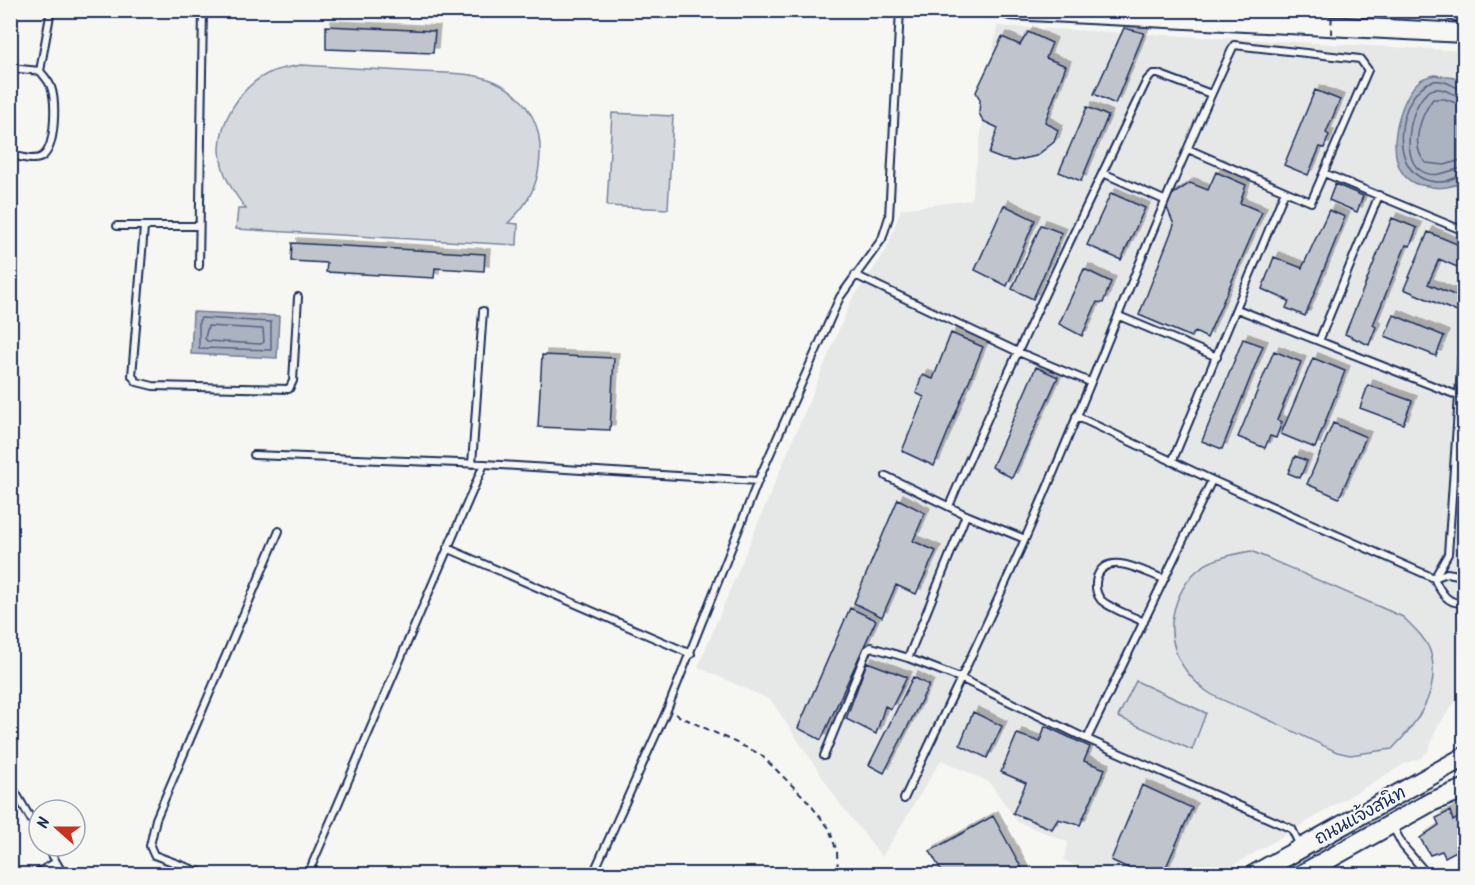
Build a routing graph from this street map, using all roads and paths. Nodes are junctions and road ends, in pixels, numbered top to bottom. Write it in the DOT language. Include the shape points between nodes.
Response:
graph roads {
  1 [pos="51,10"];
  2 [pos="203,10"];
  3 [pos="900,10"];
  4 [pos="1010,10"];
  5 [pos="1332,10"];
  6 [pos="1450,10"];
  7 [pos="1464,12"];
  8 [pos="1464,33"];
  9 [pos="1331,34"];
  10 [pos="10,68"];
  11 [pos="40,71"];
  12 [pos="1211,94"];
  13 [pos="1188,149"];
  14 [pos="12,155"];
  15 [pos="10,163"];
  16 [pos="1324,172"];
  17 [pos="1102,173"];
  18 [pos="1285,191"];
  19 [pos="1379,195"];
  20 [pos="1164,200"];
  21 [pos="117,226"];
  22 [pos="198,226"];
  23 [pos="144,227"];
  24 [pos="1464,231"];
  25 [pos="199,266"];
  26 [pos="855,275"];
  27 [pos="298,297"];
  28 [pos="1237,309"];
  29 [pos="483,311"];
  30 [pos="1119,316"];
  31 [pos="1464,324"];
  32 [pos="1319,341"];
  33 [pos="1016,351"];
  34 [pos="1217,357"];
  35 [pos="1090,382"];
  36 [pos="1459,396"];
  37 [pos="1076,416"];
  38 [pos="254,455"];
  39 [pos="1172,462"];
  40 [pos="472,464"];
  41 [pos="484,464"];
  42 [pos="886,476"];
  43 [pos="1212,480"];
  44 [pos="758,482"];
  45 [pos="949,506"];
  46 [pos="966,515"];
  47 [pos="279,531"];
  48 [pos="1025,539"];
  49 [pos="447,548"];
  50 [pos="1464,576"];
  51 [pos="1434,578"];
  52 [pos="1164,579"];
  53 [pos="1464,602"];
  54 [pos="1144,622"];
  55 [pos="691,654"];
  56 [pos="908,658"];
  57 [pos="960,678"];
  58 [pos="667,710"];
  59 [pos="1087,739"];
  60 [pos="824,756"];
  61 [pos="1464,757"];
  62 [pos="10,783"];
  63 [pos="1464,789"];
  64 [pos="904,799"];
  65 [pos="27,812"];
  66 [pos="1392,824"];
  67 [pos="1301,848"];
  68 [pos="54,858"];
  69 [pos="56,862"];
  70 [pos="35,874"];
  71 [pos="63,874"];
  72 [pos="206,874"];
  73 [pos="308,874"];
  74 [pos="593,874"];
  75 [pos="838,874"];
  76 [pos="1255,874"];
  77 [pos="1302,874"];
  78 [pos="1426,874"];
  1 -- 11 [label="lane"];
  2 -- 22 [label="lane"];
  3 -- 26 [label="lane" via="889,217 882,239"];
  4 -- 8 [label="main road"];
  5 -- 9 [label="path, bridge"];
  6 -- 7 [label="main road"];
  10 -- 11 [label="lane"];
  11 -- 14 [label="lane" via="51,85 52,141 43,156 34,159"];
  12 -- 13 [label="lane"];
  12 -- 16 [label="lane" via="1234,45 1360,58 1368,69"];
  12 -- 17 [label="lane" via="1158,74 1150,77"];
  13 -- 18 [label="lane"];
  13 -- 20 [label="lane"];
  14 -- 15 [label="lane"];
  16 -- 18 [label="lane" via="1311,202"];
  16 -- 19 [label="lane"];
  17 -- 20 [label="lane"];
  17 -- 33 [label="lane" via="1034,321"];
  18 -- 28 [label="lane"];
  19 -- 24 [label="lane"];
  19 -- 32 [label="lane"];
  20 -- 30 [label="lane"];
  21 -- 23 [label="lane"];
  22 -- 23 [label="lane"];
  22 -- 25 [label="lane"];
  23 -- 27 [label="lane" via="132,376 137,382 153,386 289,389 293,381"];
  26 -- 33 [label="lane"];
  26 -- 44 [label="lane" via="840,297"];
  28 -- 32 [label="lane"];
  28 -- 34 [label="lane"];
  29 -- 40 [label="lane"];
  30 -- 34 [label="lane"];
  30 -- 35 [label="lane"];
  31 -- 36 [label="lane"];
  32 -- 36 [label="lane"];
  33 -- 35 [label="lane"];
  33 -- 45 [label="lane"];
  34 -- 39 [label="lane"];
  35 -- 37 [label="lane"];
  36 -- 51 [label="lane" via="1448,554"];
  37 -- 39 [label="lane"];
  37 -- 48 [label="lane"];
  38 -- 40 [label="lane"];
  39 -- 43 [label="lane"];
  40 -- 41 [label="lane"];
  41 -- 44 [label="lane"];
  41 -- 49 [label="lane"];
  42 -- 45 [label="lane"];
  43 -- 51 [label="lane"];
  43 -- 52 [label="lane"];
  44 -- 55 [label="lane"];
  45 -- 46 [label="lane"];
  46 -- 48 [label="lane"];
  46 -- 56 [label="lane"];
  47 -- 72 [label="lane" via="156,819 150,846 154,855 163,860"];
  48 -- 57 [label="lane"];
  49 -- 55 [label="lane"];
  49 -- 73 [label="lane"];
  50 -- 51 [label="lane" via="1448,573"];
  51 -- 53 [label="lane" via="1443,595 1455,603"];
  52 -- 54 [label="lane"];
  52 -- 54 [label="lane" via="1120,562 1106,566 1098,575 1096,588 1102,600"];
  54 -- 59 [label="lane"];
  55 -- 58 [label="lane"];
  56 -- 57 [label="lane"];
  56 -- 60 [label="lane" via="871,647 867,650"];
  57 -- 59 [label="lane"];
  57 -- 64 [label="lane"];
  58 -- 74 [label="lane"];
  58 -- 75 [label="path" via="760,754 829,828 837,852"];
  59 -- 67 [label="lane" via="1292,829"];
  61 -- 67 [label="main road, ถนนแจ้งสนิท"];
  62 -- 65 [label="lane"];
  63 -- 66 [label="main road, ถนนแจ้งสนิท"];
  66 -- 77 [label="main road, ถนนแจ้งสนิท"];
  66 -- 78 [label="lane" via="1403,846"];
  67 -- 76 [label="main road, ถนนแจ้งสนิท"];
  68 -- 69 [label="lane"];
  69 -- 70 [label="lane"];
  69 -- 71 [label="lane"];
}
